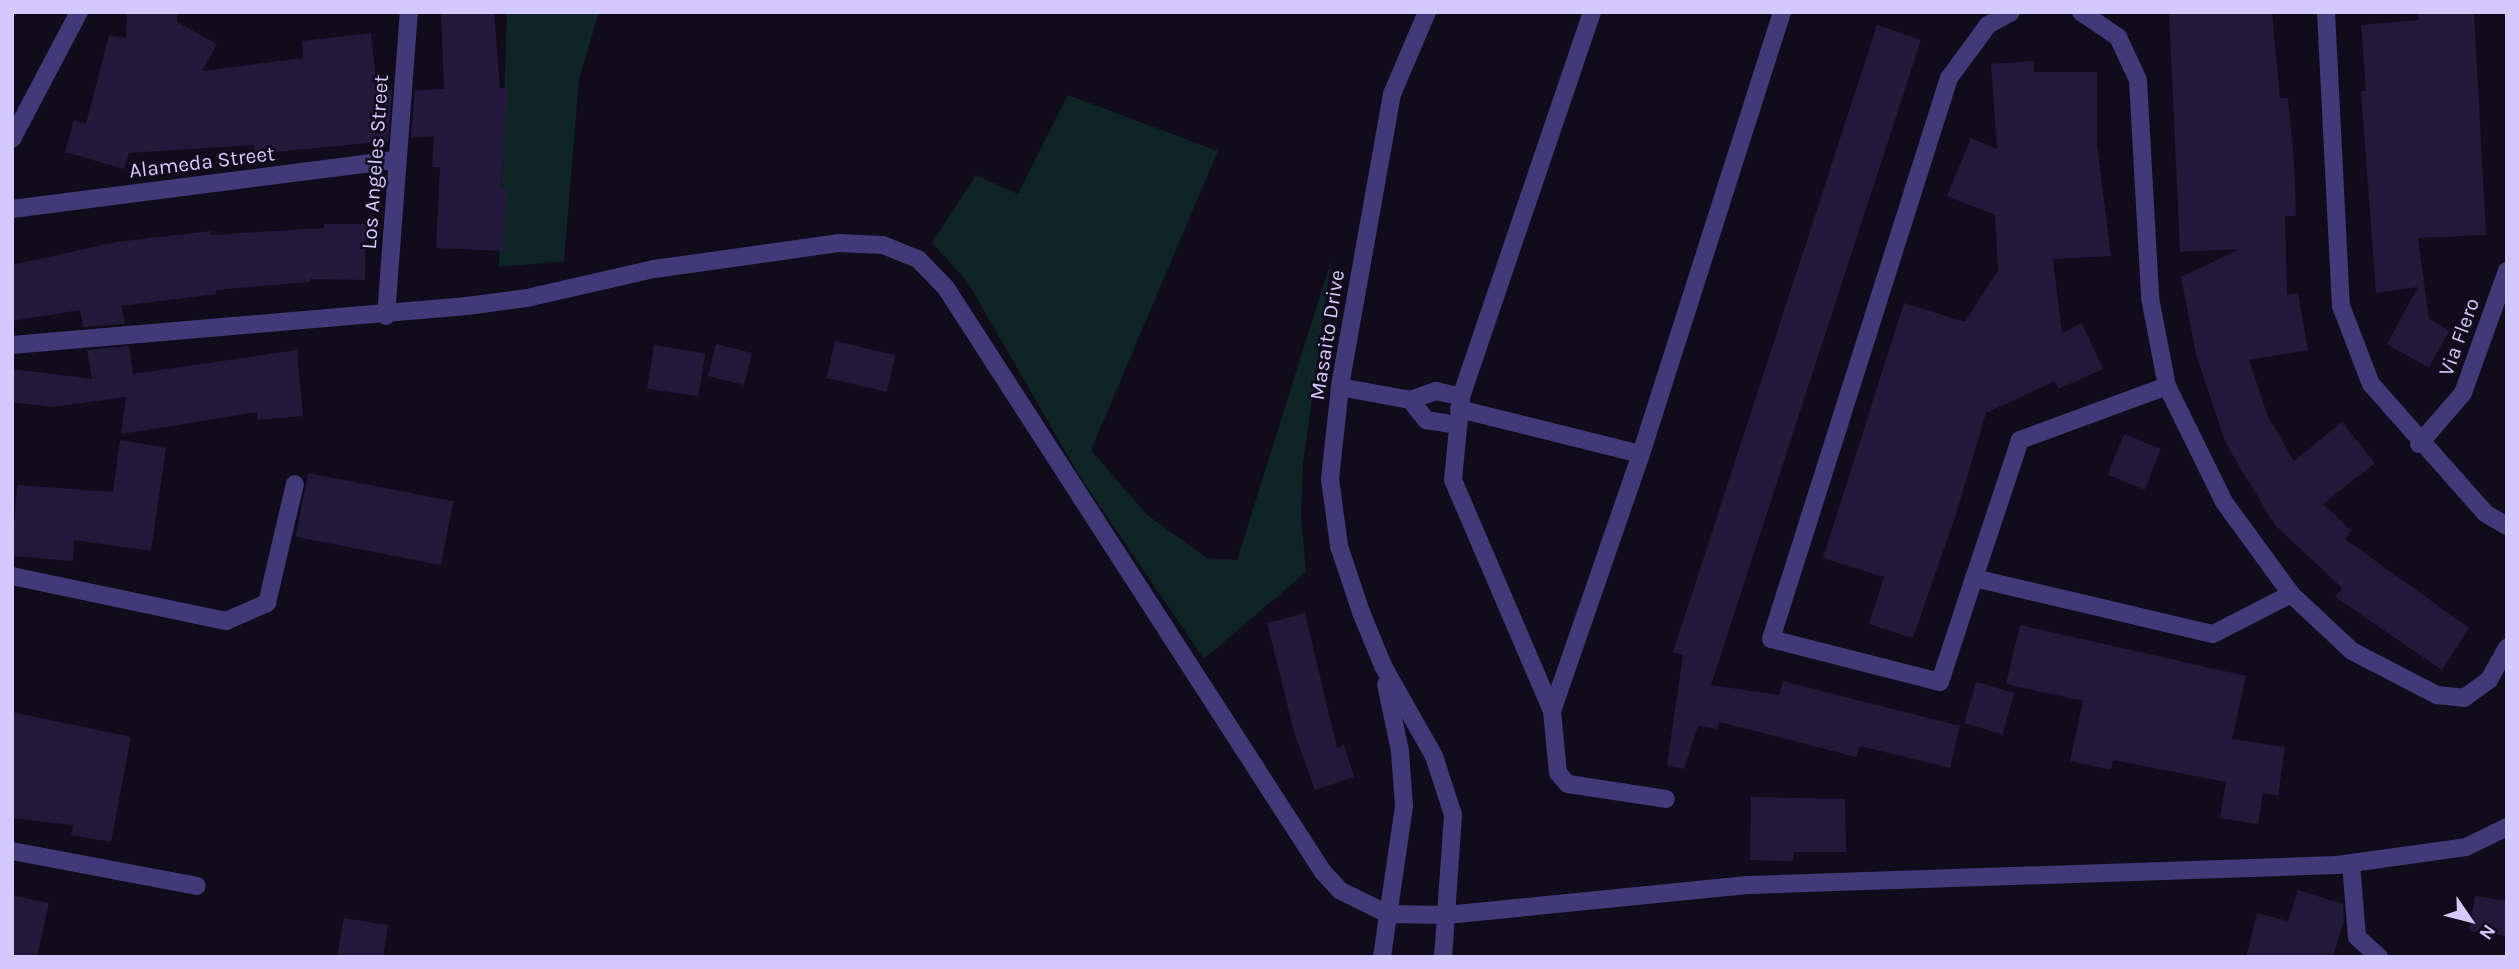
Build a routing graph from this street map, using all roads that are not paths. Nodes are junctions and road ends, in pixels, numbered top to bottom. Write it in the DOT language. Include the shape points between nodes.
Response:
graph roads {
  1 [pos="79,12"];
  2 [pos="409,12"];
  3 [pos="1427,12"];
  4 [pos="1592,12"];
  5 [pos="1782,12"];
  6 [pos="2011,12"];
  7 [pos="2081,12"];
  8 [pos="2326,12"];
  9 [pos="12,139"];
  10 [pos="397,160"];
  11 [pos="12,209"];
  12 [pos="2507,271"];
  13 [pos="386,316"];
  14 [pos="12,345"];
  15 [pos="2166,386"];
  16 [pos="1340,387"];
  17 [pos="1410,400"];
  18 [pos="1459,410"];
  19 [pos="2419,444"];
  20 [pos="1641,454"];
  21 [pos="295,484"];
  22 [pos="2507,526"];
  23 [pos="12,576"];
  24 [pos="1974,578"];
  25 [pos="2291,594"];
  26 [pos="2507,648"];
  27 [pos="1383,666"];
  28 [pos="1552,710"];
  29 [pos="1666,799"];
  30 [pos="2507,827"];
  31 [pos="12,851"];
  32 [pos="2351,863"];
  33 [pos="197,886"];
  34 [pos="1388,914"];
  35 [pos="1447,915"];
  36 [pos="1382,957"];
  37 [pos="1443,957"];
  38 [pos="2379,957"];
  1 -- 9 [label="street"];
  2 -- 10 [label="street, Los Angeles Street"];
  3 -- 16 [label="street, Masaito Drive" via="1392,94"];
  4 -- 18 [label="street"];
  5 -- 20 [label="street"];
  6 -- 24 [label="street" via="1988,24 1949,78 1771,639 1940,682"];
  7 -- 15 [label="street" via="2118,37 2138,80 2150,298"];
  8 -- 19 [label="street" via="2341,306 2371,384"];
  10 -- 11 [label="street, Alameda Street"];
  10 -- 13 [label="street, Los Angeles Street"];
  12 -- 19 [label="street, Via Flero" via="2463,393"];
  13 -- 14 [label="street"];
  13 -- 34 [label="street" via="527,298 654,269 838,243 883,245 918,259 946,288 1323,872 1341,891"];
  15 -- 24 [label="street" via="2020,440"];
  15 -- 25 [label="street" via="2224,502"];
  16 -- 17 [label="street"];
  16 -- 27 [label="street, Masaito Drive" via="1330,479 1339,546"];
  17 -- 18 [label="street" via="1436,391"];
  17 -- 18 [label="street" via="1426,420"];
  18 -- 20 [label="street"];
  18 -- 28 [label="street" via="1453,480"];
  19 -- 22 [label="street" via="2485,513"];
  20 -- 28 [label="street"];
  21 -- 23 [label="street" via="267,603 226,621"];
  24 -- 25 [label="street" via="2213,634"];
  25 -- 26 [label="street" via="2352,651 2437,695 2465,698 2489,680"];
  27 -- 34 [label="street, Masaito Drive" via="1400,751 1404,806"];
  27 -- 35 [label="street, Masaito Drive" via="1434,756 1453,815"];
  28 -- 29 [label="street" via="1558,773 1568,784"];
  30 -- 32 [label="street" via="2466,847"];
  31 -- 33 [label="street"];
  32 -- 35 [label="street" via="1748,885"];
  32 -- 38 [label="street" via="2357,937"];
  34 -- 35 [label="street"];
  34 -- 36 [label="street, Masaito Drive"];
  35 -- 37 [label="street, Masaito Drive"];
}
